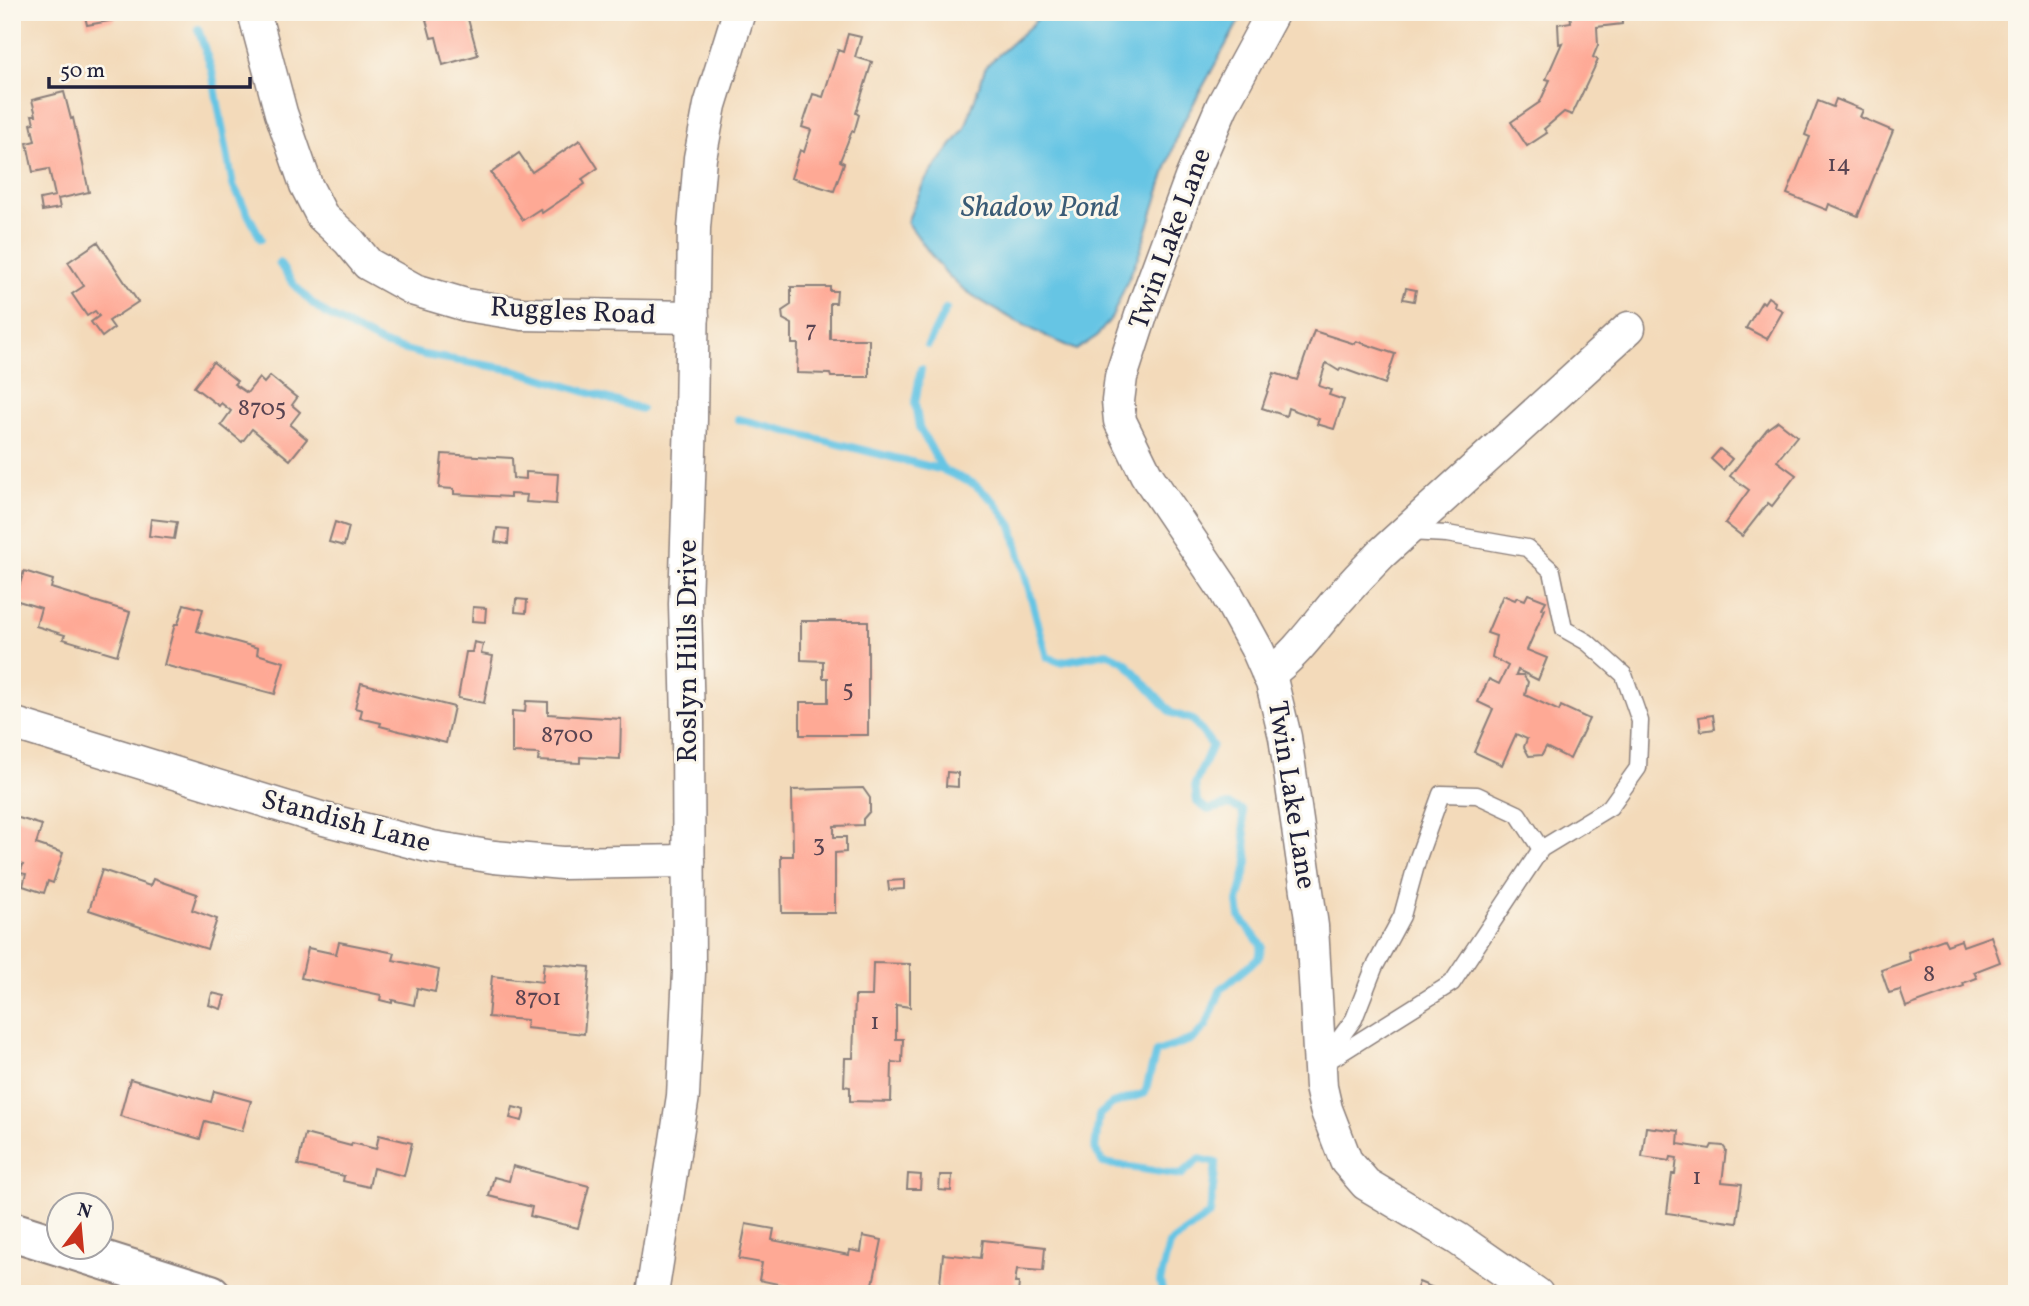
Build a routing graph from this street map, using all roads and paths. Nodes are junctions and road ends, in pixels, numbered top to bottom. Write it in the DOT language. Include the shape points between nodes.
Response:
graph roads {
  1 [pos="254,12"];
  2 [pos="739,12"];
  3 [pos="1273,12"];
  4 [pos="693,317"];
  5 [pos="1629,328"];
  6 [pos="1405,531"];
  7 [pos="1268,675"];
  8 [pos="12,723"];
  9 [pos="1541,849"];
  10 [pos="689,861"];
  11 [pos="1320,1066"];
  12 [pos="12,1231"];
  13 [pos="162,1287"];
  14 [pos="212,1294"];
  15 [pos="652,1294"];
  16 [pos="1537,1294"];
  1 -- 4 [label="street, Ruggles Road" via="306,185 322,216 368,264 415,290 466,305 522,314"];
  2 -- 4 [label="street, Roslyn Hills Drive" via="710,105 701,158"];
  3 -- 7 [label="street, Twin Lake Lane" via="1222,106 1191,178 1129,351 1118,401 1120,421 1146,474 1226,591"];
  4 -- 10 [label="street, Roslyn Hills Drive" via="685,604"];
  5 -- 6 [label="street"];
  6 -- 7 [label="street"];
  6 -- 9 [label="lane" via="1527,548 1552,572 1564,629 1587,642 1624,675 1640,721 1638,768 1609,807"];
  7 -- 11 [label="street, Twin Lake Lane" via="1297,808 1312,926"];
  8 -- 10 [label="street, Standish Lane" via="324,819 432,847 562,863"];
  9 -- 11 [label="lane" via="1452,983"];
  9 -- 11 [label="lane" via="1518,814 1477,795 1441,794 1402,916 1354,1019"];
  10 -- 15 [label="street, Roslyn Hills Drive" via="683,1096"];
  11 -- 16 [label="street, Twin Lake Lane" via="1326,1109 1346,1161 1355,1172 1380,1193 1458,1239"];
  12 -- 13 [label="main road"];
  13 -- 14 [label="main road"];
}
